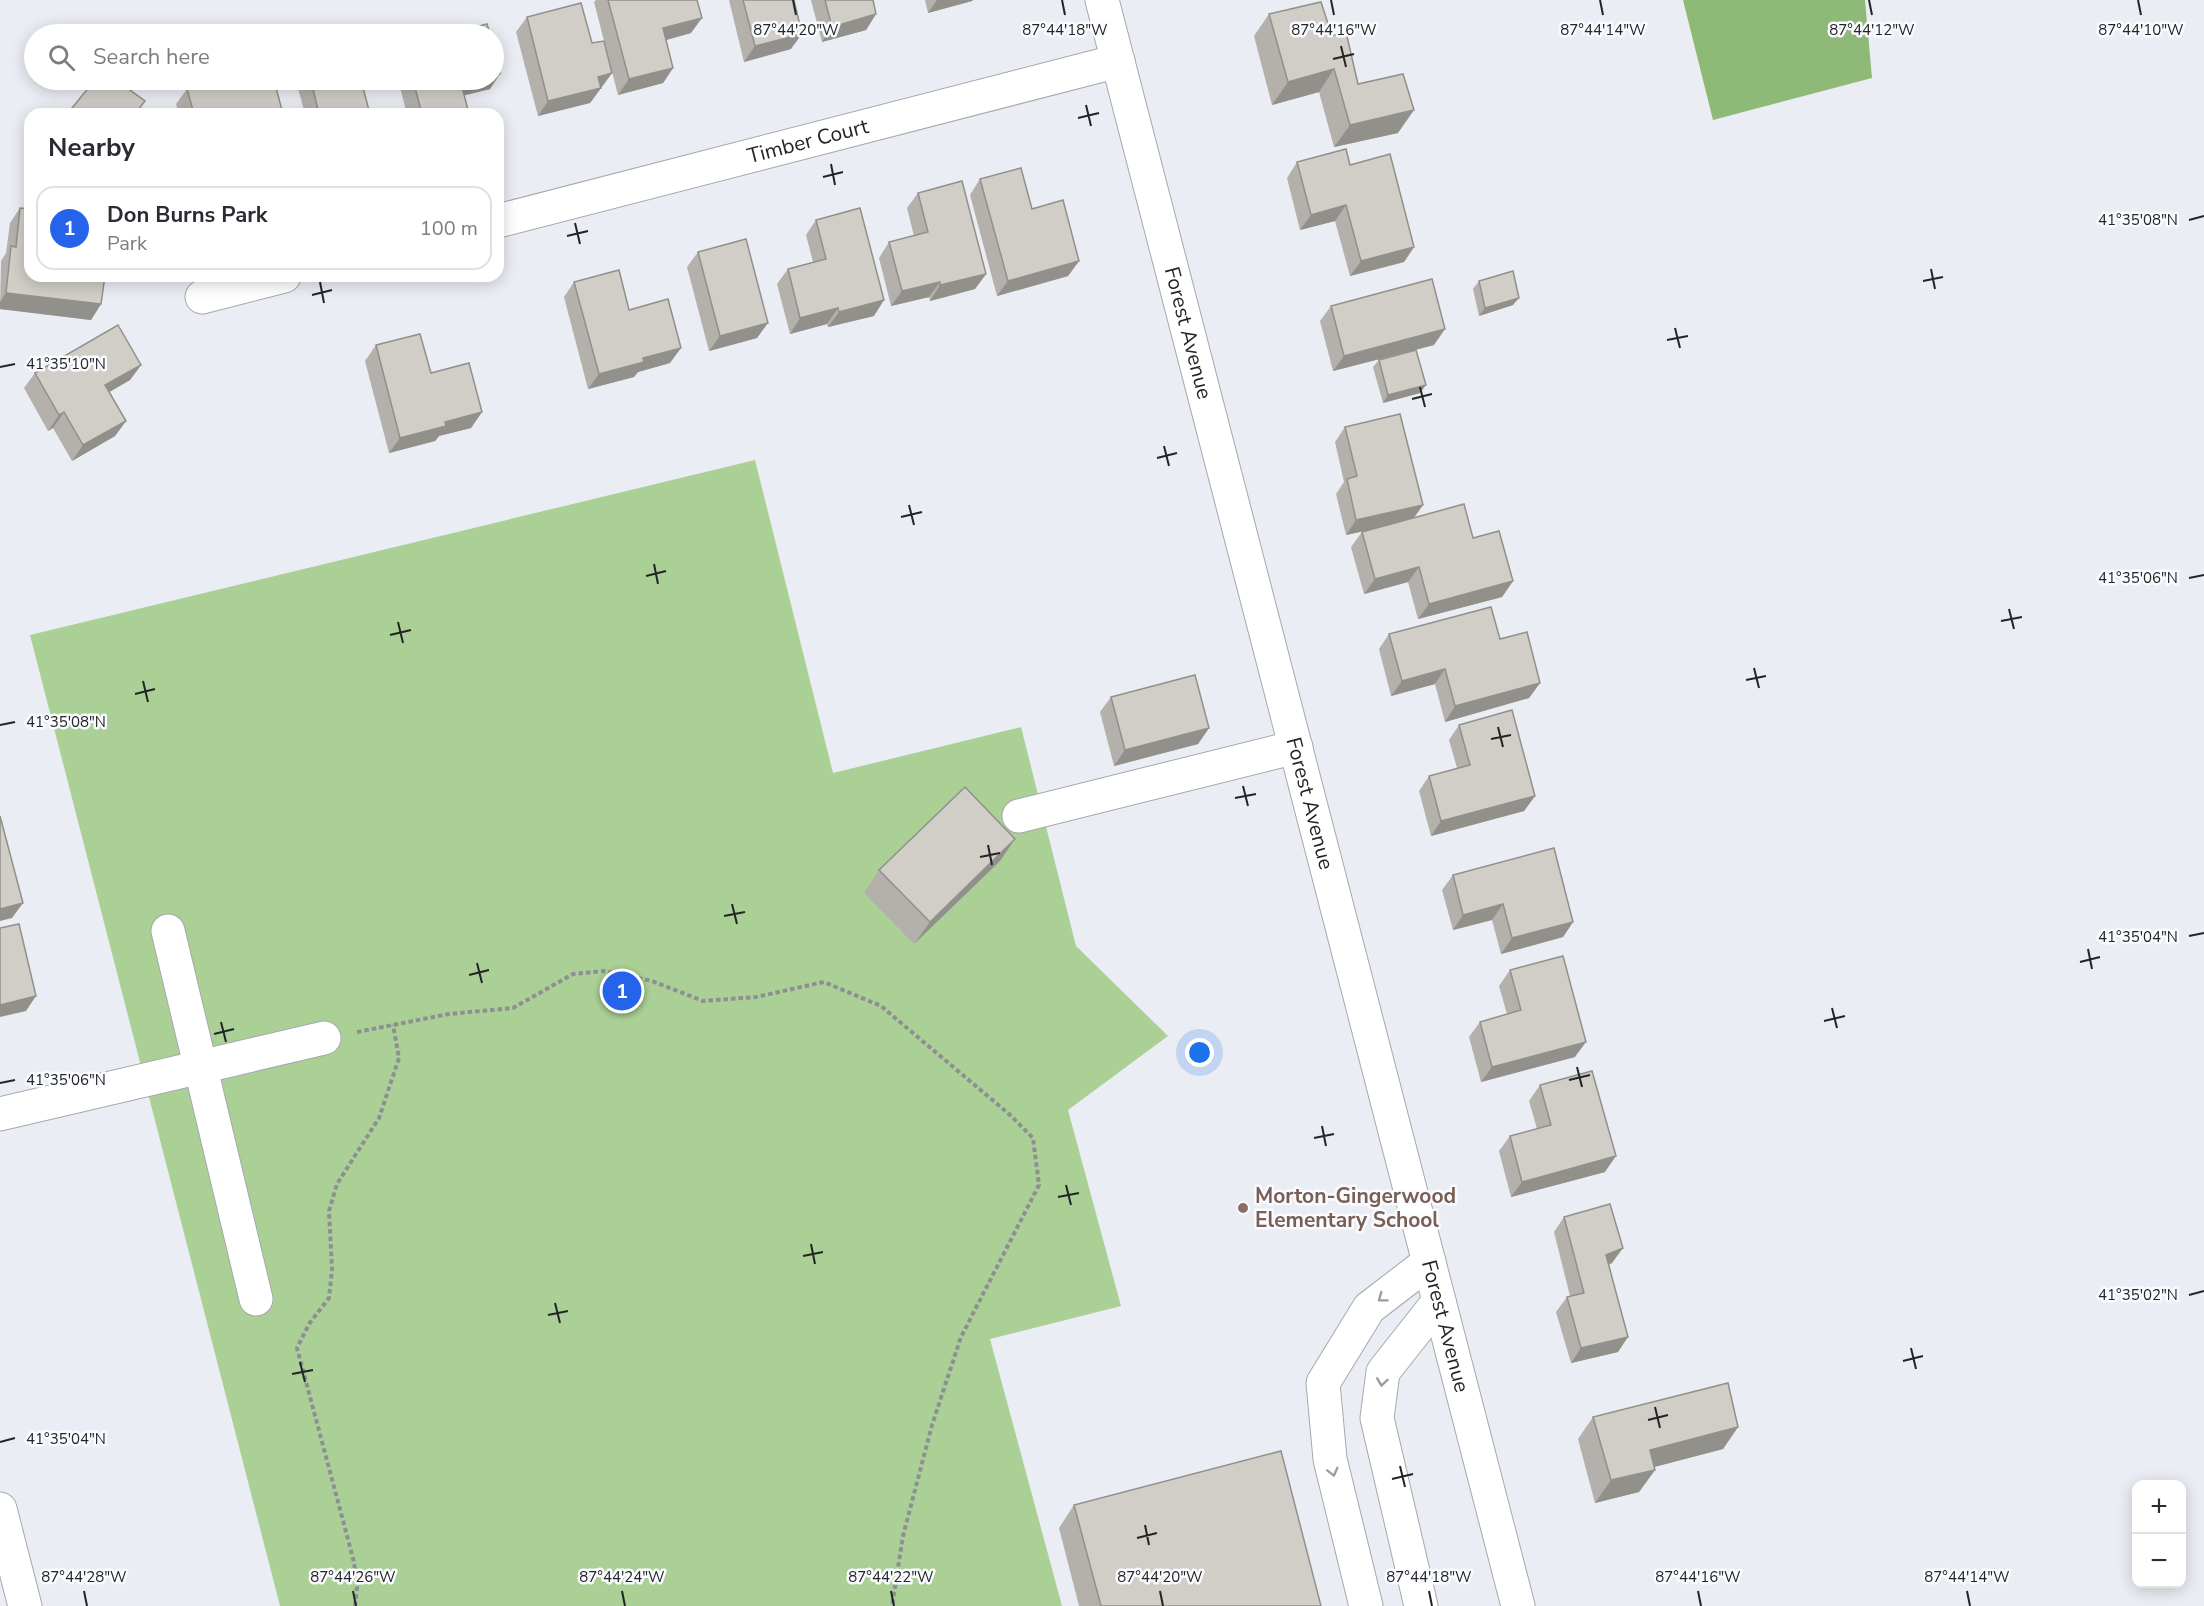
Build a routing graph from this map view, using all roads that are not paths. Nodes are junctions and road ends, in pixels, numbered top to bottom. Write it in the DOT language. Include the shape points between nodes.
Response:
graph roads {
  1 [pos="1102,0"];
  2 [pos="1118,61"];
  3 [pos="504,219"];
  4 [pos="261,282"];
  5 [pos="202,297"];
  6 [pos="1296,747"];
  7 [pos="1019,816"];
  8 [pos="168,931"];
  9 [pos="324,1038"];
  10 [pos="199,1065"];
  11 [pos="0,1114"];
  12 [pos="1429,1262"];
  13 [pos="256,1299"];
  14 [pos="1439,1301"];
  15 [pos="0,1509"];
  16 [pos="16,1602"];
  17 [pos="1366,1606"];
  18 [pos="1421,1606"];
  19 [pos="1518,1606"];
  1 -- 2 [label="street, Forest Avenue"];
  2 -- 3 [label="street, Timber Court"];
  2 -- 6 [label="street, Forest Avenue"];
  4 -- 5 [label="street"];
  6 -- 7 [label="street"];
  6 -- 12 [label="street, Forest Avenue"];
  8 -- 10 [label="street"];
  9 -- 10 [label="street"];
  10 -- 11 [label="street"];
  10 -- 13 [label="street"];
  12 -- 14 [label="street, Forest Avenue"];
  12 -- 17 [label="street, one-way" via="1369,1308 1323,1383 1330,1459"];
  14 -- 18 [label="street, one-way" via="1383,1372 1377,1418"];
  14 -- 19 [label="street, Forest Avenue"];
  15 -- 16 [label="street"];
}
